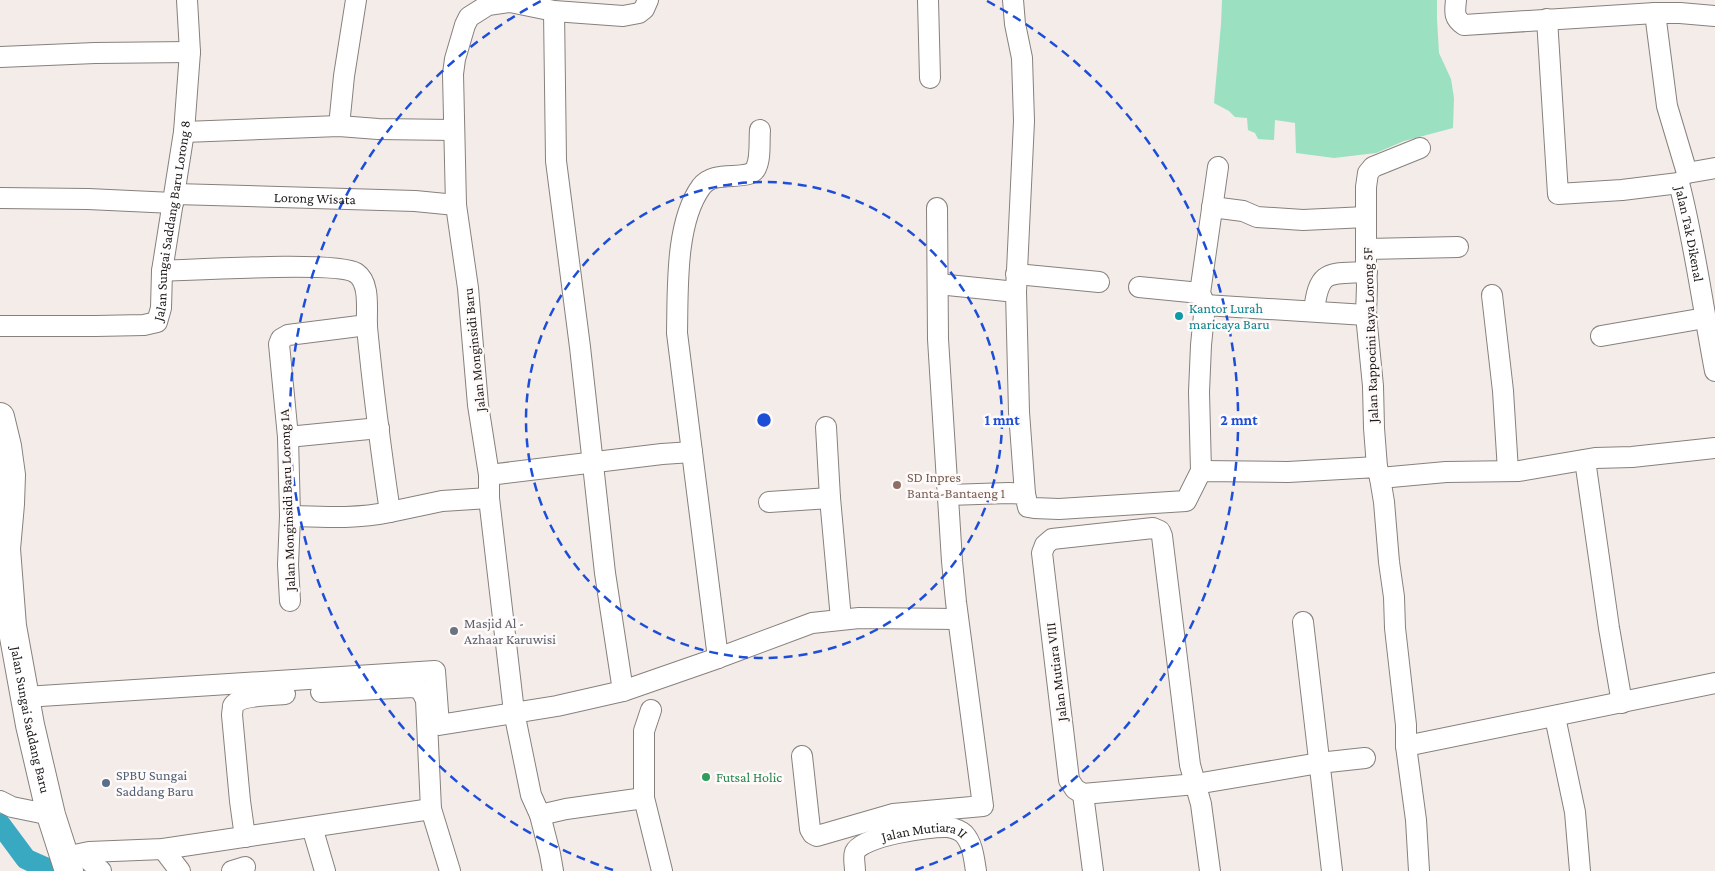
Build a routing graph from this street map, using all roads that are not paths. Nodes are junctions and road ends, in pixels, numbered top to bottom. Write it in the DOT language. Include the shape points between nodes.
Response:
graph roads {
  1 [pos="187,0"];
  2 [pos="356,0"];
  3 [pos="648,0"];
  4 [pos="928,0"];
  5 [pos="1013,0"];
  6 [pos="1456,0"];
  7 [pos="554,11"];
  8 [pos="1655,13"];
  9 [pos="1715,16"];
  10 [pos="1547,19"];
  11 [pos="190,52"];
  12 [pos="0,58"];
  13 [pos="930,78"];
  14 [pos="339,126"];
  15 [pos="453,130"];
  16 [pos="760,130"];
  17 [pos="184,132"];
  18 [pos="1420,148"];
  19 [pos="1218,166"];
  20 [pos="1715,168"];
  21 [pos="1683,178"];
  22 [pos="0,198"];
  23 [pos="174,198"];
  24 [pos="456,205"];
  25 [pos="938,208"];
  26 [pos="1212,208"];
  27 [pos="1366,217"];
  28 [pos="1458,247"];
  29 [pos="1366,249"];
  30 [pos="162,271"];
  31 [pos="1367,272"];
  32 [pos="1099,282"];
  33 [pos="1016,283"];
  34 [pos="938,284"];
  35 [pos="1139,287"];
  36 [pos="1492,295"];
  37 [pos="1202,299"];
  38 [pos="1314,311"];
  39 [pos="1366,315"];
  40 [pos="1705,318"];
  41 [pos="367,325"];
  42 [pos="0,326"];
  43 [pos="1601,336"];
  44 [pos="1715,371"];
  45 [pos="0,418"];
  46 [pos="826,427"];
  47 [pos="379,428"];
  48 [pos="288,437"];
  49 [pos="1715,448"];
  50 [pos="692,452"];
  51 [pos="1585,460"];
  52 [pos="592,462"];
  53 [pos="1201,471"];
  54 [pos="1508,471"];
  55 [pos="1378,472"];
  56 [pos="489,475"];
  57 [pos="948,494"];
  58 [pos="1024,494"];
  59 [pos="489,498"];
  60 [pos="830,498"];
  61 [pos="769,502"];
  62 [pos="390,512"];
  63 [pos="290,516"];
  64 [pos="290,600"];
  65 [pos="841,619"];
  66 [pos="958,619"];
  67 [pos="1303,622"];
  68 [pos="718,658"];
  69 [pos="1715,683"];
  70 [pos="623,691"];
  71 [pos="25,697"];
  72 [pos="1622,703"];
  73 [pos="651,710"];
  74 [pos="514,712"];
  75 [pos="1555,717"];
  76 [pos="1406,746"];
  77 [pos="802,756"];
  78 [pos="1365,758"];
  79 [pos="1319,763"];
  80 [pos="1196,784"];
  81 [pos="1082,794"];
  82 [pos="644,798"];
  83 [pos="0,801"];
  84 [pos="431,809"];
  85 [pos="51,815"];
  86 [pos="540,815"];
  87 [pos="312,827"];
  88 [pos="245,837"];
  89 [pos="163,849"];
  90 [pos="71,863"];
  91 [pos="855,864"];
  92 [pos="101,871"];
  93 [pos="180,871"];
  94 [pos="325,871"];
  95 [pos="450,871"];
  96 [pos="553,871"];
  97 [pos="662,871"];
  98 [pos="976,871"];
  99 [pos="1093,871"];
  100 [pos="1210,871"];
  101 [pos="1332,871"];
  102 [pos="1419,871"];
  103 [pos="1580,871"];
  1 -- 11 [label="street, Jalan Sungai Saddang Baru Lorong 8"];
  2 -- 14 [label="street"];
  3 -- 7 [label="street, Jalan Monginsidi Baru" via="639,13 623,16"];
  4 -- 13 [label="street"];
  5 -- 33 [label="street" via="1022,58 1024,121"];
  6 -- 10 [label="street" via="1455,16 1464,25"];
  7 -- 15 [label="street, Jalan Monginsidi Baru" via="501,2 488,5 470,17 455,59"];
  7 -- 52 [label="street" via="556,161"];
  8 -- 9 [label="street"];
  8 -- 10 [label="street"];
  8 -- 21 [label="street, Jalan Tak Dikenal" via="1667,106"];
  10 -- 21 [label="street" via="1558,194 1622,190"];
  11 -- 12 [label="street"];
  11 -- 17 [label="street, Jalan Sungai Saddang Baru Lorong 8"];
  14 -- 15 [label="street"];
  14 -- 17 [label="street"];
  15 -- 24 [label="street, Jalan Monginsidi Baru"];
  16 -- 50 [label="street" via="754,172 715,177 702,185 693,199 682,239 677,333"];
  17 -- 23 [label="street, Jalan Sungai Saddang Baru Lorong 8"];
  18 -- 27 [label="street, Jalan Rappocini Raya Lorong 5F" via="1373,167 1368,173"];
  19 -- 26 [label="street"];
  20 -- 21 [label="street"];
  21 -- 40 [label="street, Jalan Tak Dikenal"];
  22 -- 23 [label="street, Lorong Wisata"];
  23 -- 24 [label="street, Lorong Wisata" via="415,201"];
  23 -- 30 [label="street, Jalan Sungai Saddang Baru Lorong 8"];
  24 -- 56 [label="street, Jalan Monginsidi Baru"];
  25 -- 34 [label="street"];
  26 -- 27 [label="street" via="1243,211 1257,217 1303,220"];
  26 -- 37 [label="street"];
  27 -- 29 [label="street, Jalan Rappocini Raya Lorong 5F"];
  28 -- 29 [label="street"];
  29 -- 31 [label="street, Jalan Rappocini Raya Lorong 5F"];
  30 -- 41 [label="street" via="345,269 362,278"];
  30 -- 42 [label="street, Jalan Sungai Saddang Baru Lorong 8" via="159,318 154,324"];
  31 -- 38 [label="street" via="1326,277 1316,292"];
  31 -- 39 [label="street, Jalan Rappocini Raya Lorong 5F"];
  32 -- 33 [label="street"];
  33 -- 34 [label="street"];
  33 -- 58 [label="street"];
  34 -- 57 [label="street" via="938,339"];
  35 -- 37 [label="street"];
  36 -- 54 [label="street"];
  37 -- 38 [label="street"];
  37 -- 53 [label="street"];
  38 -- 39 [label="street"];
  39 -- 55 [label="street, Jalan Rappocini Raya Lorong 5F"];
  40 -- 43 [label="street"];
  40 -- 44 [label="street, Jalan Tak Dikenal"];
  41 -- 47 [label="street"];
  41 -- 48 [label="street, Jalan Monginsidi Baru Lorong 1A" via="288,334 281,339 278,350"];
  45 -- 71 [label="main road, Jalan Sungai Saddang Baru" via="11,475 6,549 11,617"];
  46 -- 60 [label="street"];
  47 -- 48 [label="street"];
  47 -- 62 [label="street"];
  48 -- 63 [label="street, Jalan Monginsidi Baru Lorong 1A"];
  49 -- 51 [label="street"];
  50 -- 52 [label="street"];
  50 -- 68 [label="street"];
  51 -- 54 [label="street"];
  51 -- 72 [label="street"];
  52 -- 56 [label="street"];
  52 -- 70 [label="street"];
  53 -- 55 [label="street"];
  53 -- 58 [label="street" via="1186,501 1059,510 1028,507"];
  54 -- 55 [label="street"];
  55 -- 76 [label="street, Jalan Rappocini Raya Lorong 5F" via="1394,597"];
  56 -- 59 [label="street, Jalan Monginsidi Baru"];
  57 -- 58 [label="street"];
  57 -- 66 [label="street"];
  59 -- 62 [label="street" via="435,502"];
  59 -- 74 [label="street, Jalan Monginsidi Baru"];
  60 -- 61 [label="street"];
  60 -- 65 [label="street"];
  62 -- 63 [label="street" via="373,516"];
  63 -- 64 [label="street, Jalan Monginsidi Baru Lorong 1A"];
  65 -- 66 [label="street"];
  65 -- 68 [label="street" via="812,623"];
  66 -- 77 [label="street" via="983,806 893,814 817,836 810,829"];
  67 -- 79 [label="street"];
  68 -- 70 [label="street"];
  69 -- 72 [label="street"];
  70 -- 74 [label="street"];
  71 -- 74 [label="street" via="435,671 439,725"];
  71 -- 85 [label="main road, Jalan Sungai Saddang Baru"];
  72 -- 75 [label="street"];
  73 -- 82 [label="street" via="644,731"];
  74 -- 86 [label="street, Jalan Monginsidi Baru" via="531,795"];
  75 -- 76 [label="street"];
  75 -- 103 [label="street" via="1575,812"];
  76 -- 102 [label="street, Jalan Rappocini Raya Lorong 5F"];
  78 -- 79 [label="street"];
  79 -- 80 [label="street"];
  79 -- 101 [label="street"];
  80 -- 81 [label="street"];
  80 -- 81 [label="street, Jalan Mutiara VIII" via="1190,765 1162,536 1153,528 1052,539 1042,553 1069,780"];
  80 -- 100 [label="street"];
  81 -- 99 [label="street"];
  82 -- 86 [label="street"];
  82 -- 97 [label="street"];
  83 -- 85 [label="street" via="12,807"];
  84 -- 87 [label="street"];
  84 -- 88 [label="street" via="426,707 419,689 259,696 238,702 232,714"];
  84 -- 95 [label="street"];
  85 -- 90 [label="main road, Jalan Sungai Saddang Baru"];
  86 -- 96 [label="street, Jalan Monginsidi Baru"];
  87 -- 88 [label="street"];
  87 -- 94 [label="street"];
  88 -- 89 [label="street"];
  89 -- 90 [label="street"];
  89 -- 93 [label="street"];
  90 -- 92 [label="street"];
  91 -- 98 [label="street, Jalan Mutiara II" via="856,851 860,846 879,838 947,827 964,833"];
}
